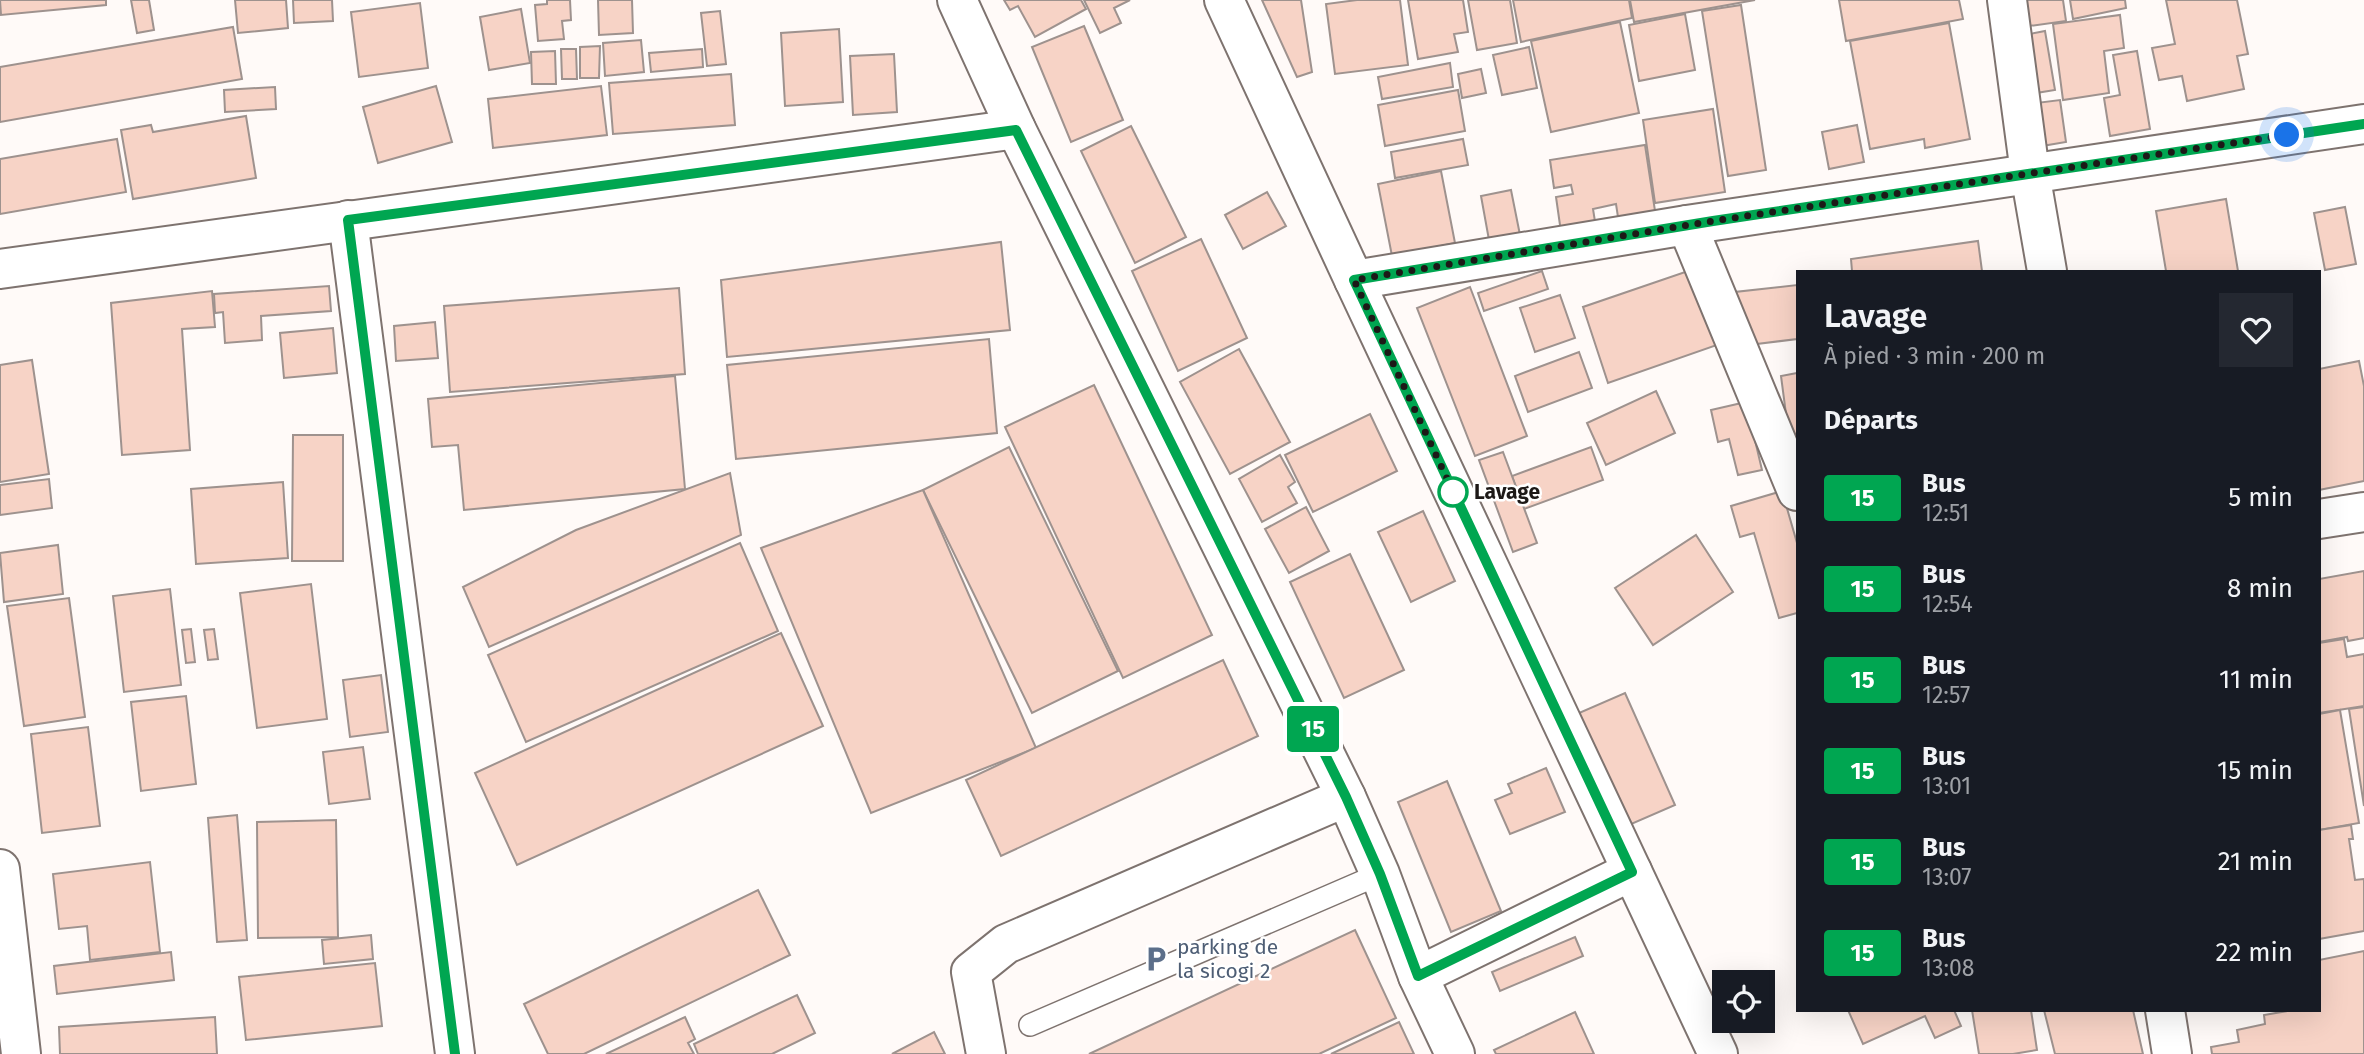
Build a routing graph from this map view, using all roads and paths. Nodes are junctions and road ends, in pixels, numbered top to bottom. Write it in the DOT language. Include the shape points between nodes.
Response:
graph roads {
  1 [pos="957,0"];
  2 [pos="1224,0"];
  3 [pos="2007,0"];
  4 [pos="2364,124"];
  5 [pos="1016,130"];
  6 [pos="2030,173"];
  7 [pos="348,220"];
  8 [pos="1686,226"];
  9 [pos="0,269"];
  10 [pos="2047,270"];
  11 [pos="1354,280"];
  12 [pos="1796,489"];
  13 [pos="2364,512"];
  14 [pos="2321,519"];
  15 [pos="1346,797"];
  16 [pos="0,870"];
  17 [pos="1632,872"];
  18 [pos="1380,874"];
  19 [pos="1418,976"];
  20 [pos="2165,1012"];
  21 [pos="1030,1025"];
  22 [pos="21,1054"];
  23 [pos="455,1054"];
  24 [pos="986,1054"];
  25 [pos="1455,1054"];
  26 [pos="1718,1054"];
  27 [pos="2172,1054"];
  1 -- 5 [label="street"];
  2 -- 11 [label="street"];
  3 -- 6 [label="street"];
  4 -- 6 [label="street"];
  5 -- 7 [label="street"];
  5 -- 15 [label="street"];
  6 -- 8 [label="street"];
  6 -- 10 [label="street"];
  7 -- 9 [label="street"];
  7 -- 23 [label="street"];
  8 -- 11 [label="street"];
  8 -- 12 [label="street"];
  11 -- 17 [label="street"];
  13 -- 14 [label="street"];
  15 -- 18 [label="street"];
  15 -- 24 [label="street" via="1006,944 971,972"];
  16 -- 22 [label="street"];
  17 -- 19 [label="street"];
  17 -- 26 [label="street"];
  18 -- 19 [label="street"];
  18 -- 21 [label="lane"];
  19 -- 25 [label="street"];
  20 -- 27 [label="street"];
}
